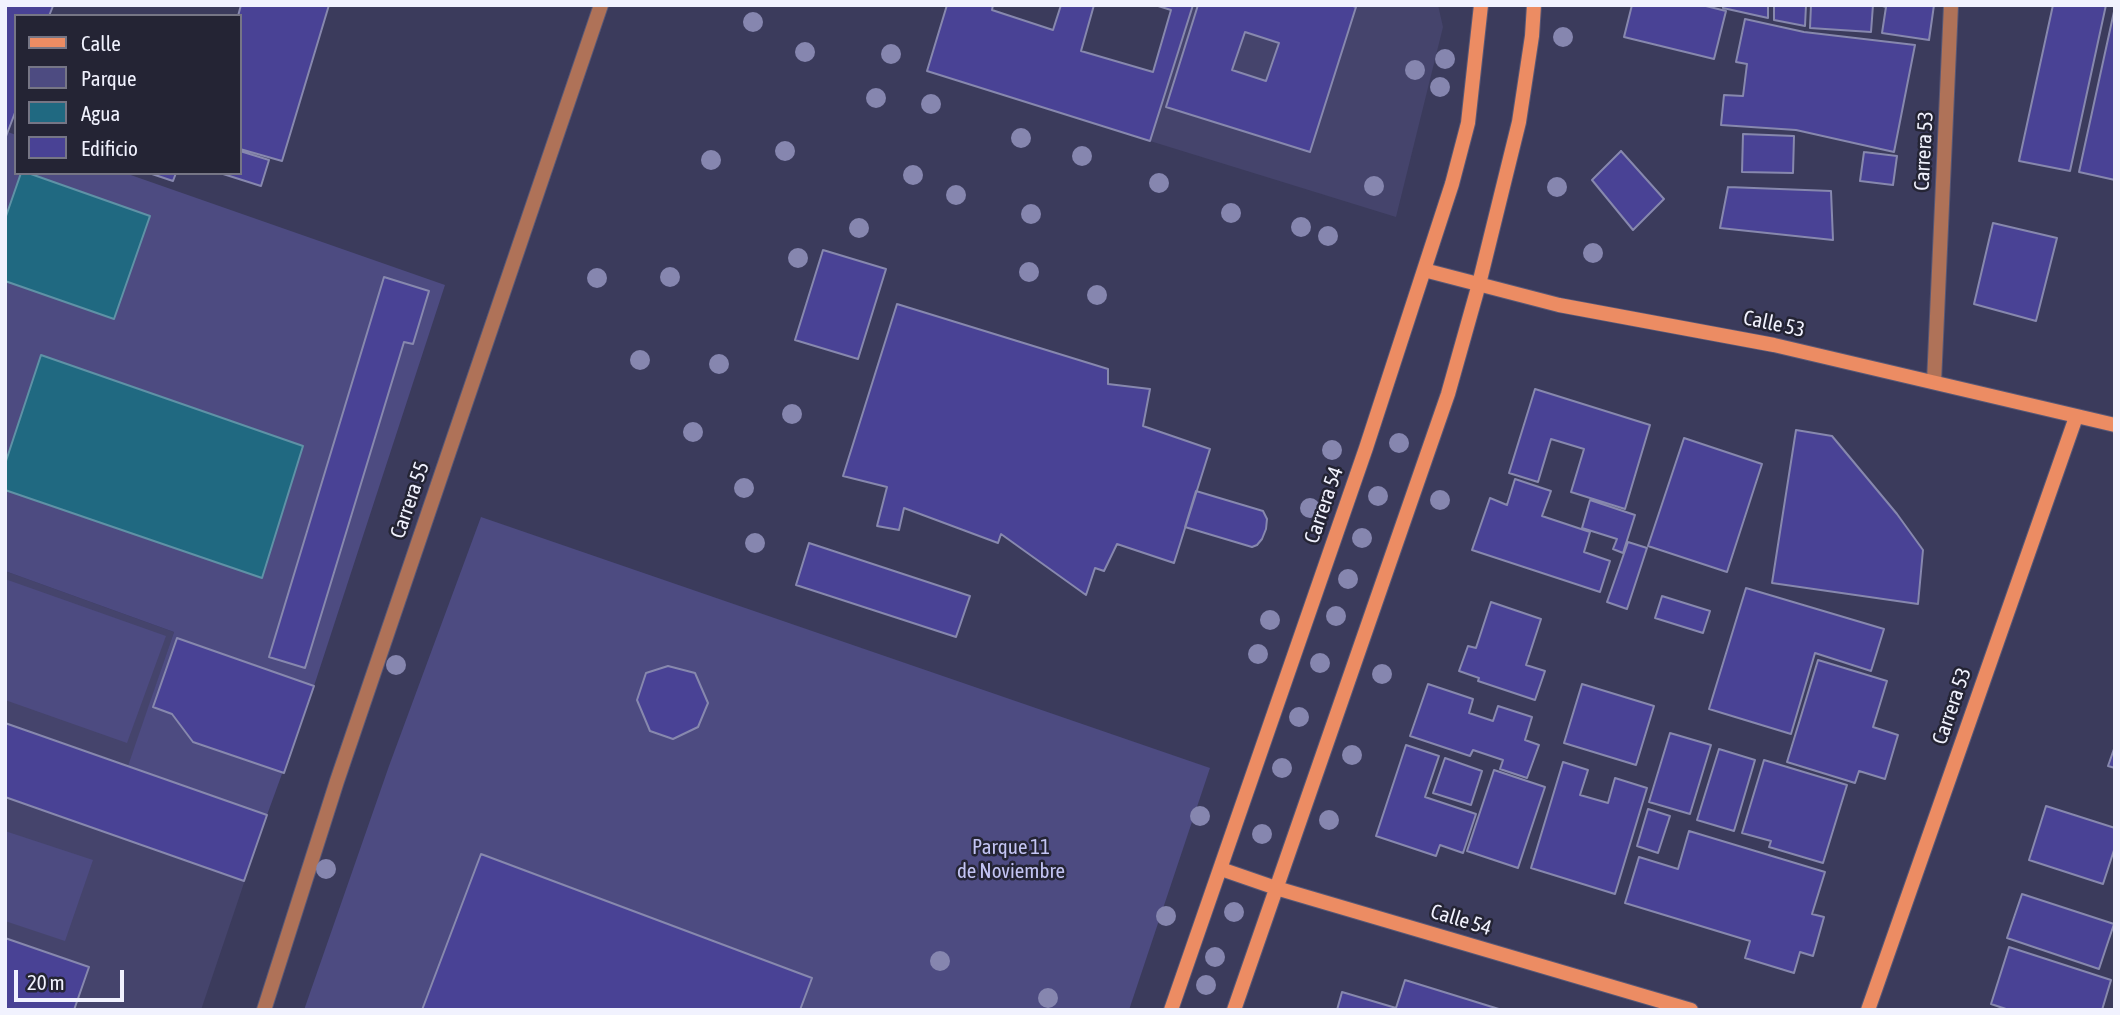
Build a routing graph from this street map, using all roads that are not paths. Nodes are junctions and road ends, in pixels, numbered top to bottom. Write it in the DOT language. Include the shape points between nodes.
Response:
graph roads {
  1 [pos="601,5"];
  2 [pos="1481,5"];
  3 [pos="1534,5"];
  4 [pos="1951,5"];
  5 [pos="1424,270"];
  6 [pos="1479,284"];
  7 [pos="1934,382"];
  8 [pos="2076,417"];
  9 [pos="2115,425"];
  10 [pos="1221,869"];
  11 [pos="1276,888"];
  12 [pos="264,1010"];
  13 [pos="1171,1010"];
  14 [pos="1234,1010"];
  15 [pos="1691,1010"];
  16 [pos="1868,1010"];
  1 -- 12 [label="street, Carrera 55" via="345,757"];
  2 -- 5 [label="main road, Carrera 54" via="1468,123"];
  3 -- 6 [label="main road" via="1519,122"];
  4 -- 7 [label="street, Carrera 53"];
  5 -- 6 [label="main road, Calle 53"];
  5 -- 10 [label="main road, Carrera 54"];
  6 -- 7 [label="main road, Calle 53" via="1559,306 1774,345"];
  6 -- 11 [label="main road" via="1448,394"];
  7 -- 8 [label="main road, Calle 53"];
  8 -- 9 [label="main road, Calle 53"];
  8 -- 16 [label="main road, Carrera 53"];
  10 -- 11 [label="main road, Calle 54"];
  10 -- 13 [label="main road, Carrera 54"];
  11 -- 14 [label="main road"];
  11 -- 15 [label="main road, Calle 54"];
}
